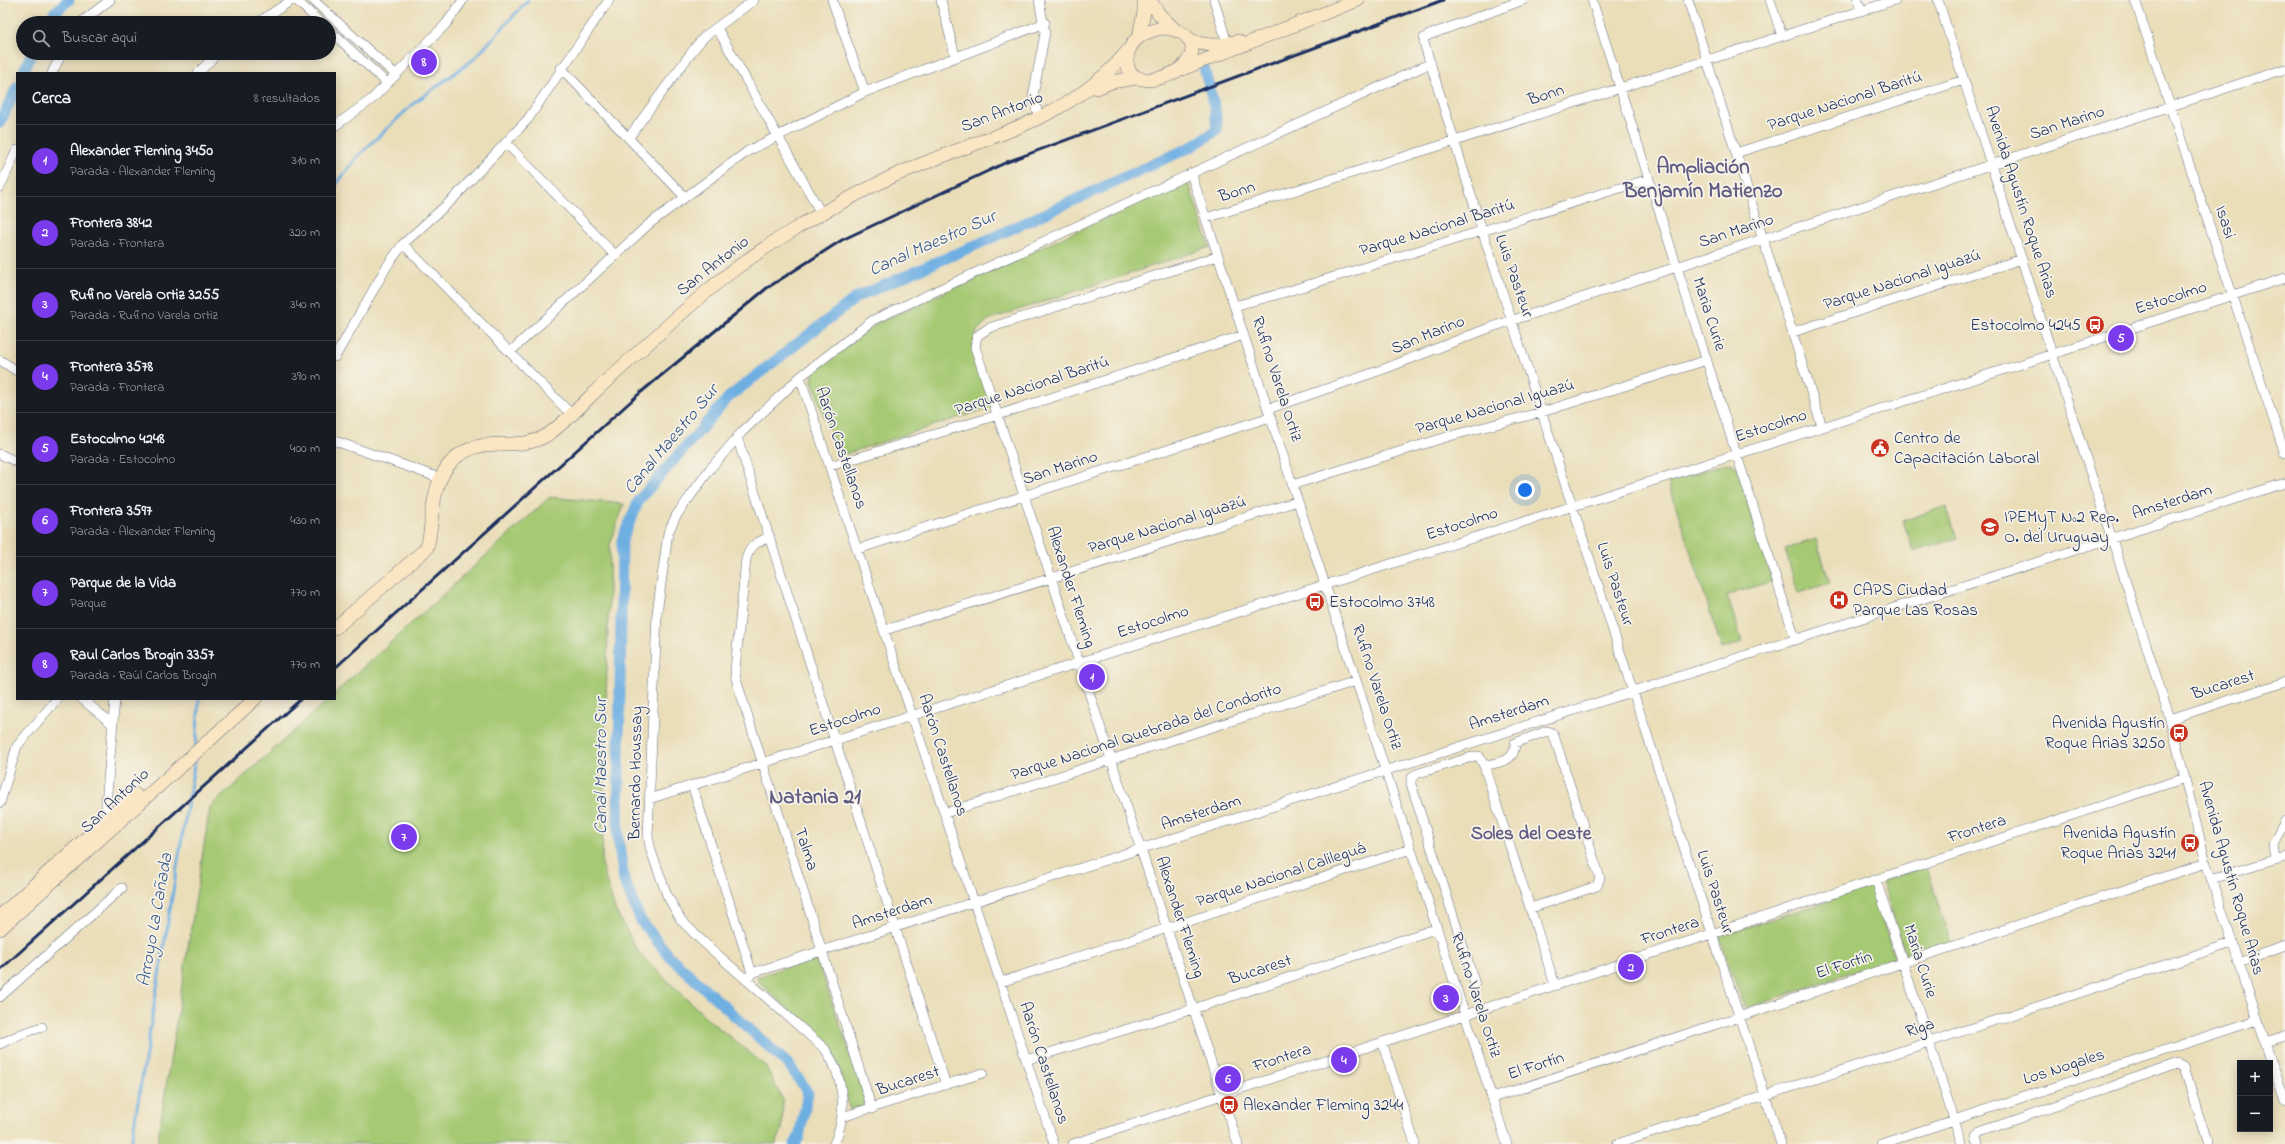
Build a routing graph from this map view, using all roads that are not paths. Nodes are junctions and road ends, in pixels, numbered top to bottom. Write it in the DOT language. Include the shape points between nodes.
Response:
graph roads {
  1 [pos="110,0"];
  2 [pos="292,0"];
  3 [pos="296,0"];
  4 [pos="313,0"];
  5 [pos="463,0"];
  6 [pos="609,0"];
  7 [pos="754,0"];
  8 [pos="832,0"];
  9 [pos="941,0"];
  10 [pos="1039,0"];
  11 [pos="1144,0"];
  12 [pos="1150,0"];
  13 [pos="1214,0"];
  14 [pos="1358,0"];
  15 [pos="1523,0"];
  16 [pos="1592,0"];
  17 [pos="1688,0"];
  18 [pos="1770,0"];
  19 [pos="1858,0"];
  20 [pos="1895,0"];
  21 [pos="1938,0"];
  22 [pos="2135,0"];
  23 [pos="1861,11"];
  24 [pos="89,16"];
  25 [pos="268,16"];
  26 [pos="313,16"];
  27 [pos="331,16"];
  28 [pos="336,21"];
  29 [pos="1045,23"];
  30 [pos="717,28"];
  31 [pos="1175,30"];
  32 [pos="1272,32"];
  33 [pos="336,36"];
  34 [pos="1139,36"];
  35 [pos="1782,36"];
  36 [pos="1187,38"];
  37 [pos="1228,43"];
  38 [pos="1129,49"];
  39 [pos="955,56"];
  40 [pos="58,60"];
  41 [pos="211,60"];
  42 [pos="1707,60"];
  43 [pos="1431,63"];
  44 [pos="561,68"];
  45 [pos="1182,69"];
  46 [pos="2285,69"];
  47 [pos="52,72"];
  48 [pos="199,72"];
  49 [pos="395,74"];
  50 [pos="1136,78"];
  51 [pos="1964,80"];
  52 [pos="387,83"];
  53 [pos="1620,88"];
  54 [pos="865,92"];
  55 [pos="1082,95"];
  56 [pos="2170,106"];
  57 [pos="1039,118"];
  58 [pos="336,125"];
  59 [pos="778,136"];
  60 [pos="628,137"];
  61 [pos="1455,141"];
  62 [pos="506,143"];
  63 [pos="16,152"];
  64 [pos="1736,153"];
  65 [pos="1992,164"];
  66 [pos="1191,173"];
  67 [pos="1649,179"];
  68 [pos="0,187"];
  69 [pos="685,196"];
  70 [pos="821,213"];
  71 [pos="1206,218"];
  72 [pos="1482,230"];
  73 [pos="1764,239"];
  74 [pos="403,244"];
  75 [pos="615,255"];
  76 [pos="1218,256"];
  77 [pos="2022,259"];
  78 [pos="1677,267"];
  79 [pos="2285,278"];
  80 [pos="2232,295"];
  81 [pos="1234,306"];
  82 [pos="1513,320"];
  83 [pos="1792,332"];
  84 [pos="1244,335"];
  85 [pos="510,352"];
  86 [pos="2053,354"];
  87 [pos="336,355"];
  88 [pos="0,360"];
  89 [pos="1707,360"];
  90 [pos="16,370"];
  91 [pos="800,377"];
  92 [pos="1542,412"];
  93 [pos="1269,413"];
  94 [pos="571,414"];
  95 [pos="998,414"];
  96 [pos="1822,427"];
  97 [pos="737,438"];
  98 [pos="336,440"];
  99 [pos="0,454"];
  100 [pos="1736,454"];
  101 [pos="2285,454"];
  102 [pos="16,462"];
  103 [pos="830,466"];
  104 [pos="440,478"];
  105 [pos="2285,483"];
  106 [pos="1292,485"];
  107 [pos="1024,496"];
  108 [pos="1298,501"];
  109 [pos="1572,506"];
  110 [pos="431,525"];
  111 [pos="770,536"];
  112 [pos="2112,538"];
  113 [pos="858,549"];
  114 [pos="1052,578"];
  115 [pos="1324,584"];
  116 [pos="336,616"];
  117 [pos="336,627"];
  118 [pos="885,630"];
  119 [pos="1795,638"];
  120 [pos="1079,662"];
  121 [pos="1356,681"];
  122 [pos="2285,682"];
  123 [pos="1633,690"];
  124 [pos="56,700"];
  125 [pos="83,700"];
  126 [pos="115,700"];
  127 [pos="241,700"];
  128 [pos="253,700"];
  129 [pos="913,715"];
  130 [pos="2170,719"];
  131 [pos="111,723"];
  132 [pos="213,730"];
  133 [pos="834,740"];
  134 [pos="1111,760"];
  135 [pos="762,763"];
  136 [pos="1484,766"];
  137 [pos="1385,770"];
  138 [pos="2185,778"];
  139 [pos="692,786"];
  140 [pos="649,799"];
  141 [pos="0,803"];
  142 [pos="945,813"];
  143 [pos="2285,821"];
  144 [pos="110,823"];
  145 [pos="1140,849"];
  146 [pos="1410,849"];
  147 [pos="2285,857"];
  148 [pos="2275,860"];
  149 [pos="2206,863"];
  150 [pos="2211,878"];
  151 [pos="1876,880"];
  152 [pos="122,888"];
  153 [pos="974,902"];
  154 [pos="1531,908"];
  155 [pos="0,916"];
  156 [pos="895,928"];
  157 [pos="1167,928"];
  158 [pos="0,929"];
  159 [pos="1435,929"];
  160 [pos="1712,934"];
  161 [pos="2232,943"];
  162 [pos="2285,946"];
  163 [pos="822,951"];
  164 [pos="2238,962"];
  165 [pos="1903,963"];
  166 [pos="749,977"];
  167 [pos="1001,982"];
  168 [pos="1475,984"];
  169 [pos="1555,985"];
  170 [pos="0,997"];
  171 [pos="1193,1009"];
  172 [pos="1464,1015"];
  173 [pos="1739,1017"];
  174 [pos="2257,1020"];
  175 [pos="42,1027"];
  176 [pos="2285,1036"];
  177 [pos="1382,1042"];
  178 [pos="1929,1042"];
  179 [pos="2265,1042"];
  180 [pos="0,1044"];
  181 [pos="1026,1060"];
  182 [pos="983,1073"];
  183 [pos="946,1085"];
  184 [pos="1222,1095"];
  185 [pos="1765,1096"];
  186 [pos="1492,1098"];
  187 [pos="2285,1102"];
  188 [pos="872,1109"];
  189 [pos="842,1117"];
  190 [pos="1954,1120"];
  191 [pos="834,1144"];
  192 [pos="1054,1144"];
  193 [pos="1073,1144"];
  194 [pos="1238,1144"];
  195 [pos="1415,1144"];
  196 [pos="1507,1144"];
  197 [pos="1617,1144"];
  198 [pos="1781,1144"];
  199 [pos="1881,1144"];
  200 [pos="1962,1144"];
  201 [pos="1978,1144"];
  202 [pos="2207,1144"];
  1 -- 24 [label="street"];
  2 -- 25 [label="street"];
  3 -- 26 [label="street"];
  4 -- 27 [label="street"];
  5 -- 49 [label="street" via="446,24"];
  6 -- 44 [label="street"];
  7 -- 30 [label="street"];
  8 -- 54 [label="street"];
  9 -- 39 [label="street"];
  10 -- 29 [label="street"];
  11 -- 34 [label="main road"];
  12 -- 31 [label="main road" via="1158,14"];
  13 -- 37 [label="street"];
  14 -- 32 [label="main road"];
  15 -- 43 [label="street, Luis Pasteur" via="1424,38"];
  16 -- 53 [label="street, Maria Curie"];
  17 -- 42 [label="street"];
  18 -- 35 [label="street"];
  19 -- 23 [label="street"];
  20 -- 23 [label="street, Bonn"];
  21 -- 51 [label="street, Avenida Agustín Roque Arias"];
  22 -- 56 [label="street, Isasi"];
  23 -- 35 [label="street, Bonn"];
  28 -- 49 [label="street"];
  29 -- 39 [label="street"];
  29 -- 57 [label="street" via="1033,96"];
  30 -- 59 [label="street"];
  30 -- 60 [label="street" via="697,45"];
  31 -- 34 [label="main road" via="1161,28"];
  31 -- 36 [label="main road"];
  32 -- 37 [label="main road"];
  32 -- 45 [label="main road"];
  33 -- 52 [label="street"];
  34 -- 38 [label="main road"];
  35 -- 42 [label="street, Bonn"];
  36 -- 37 [label="main road" via="1206,45"];
  36 -- 45 [label="main road" via="1192,46 1192,56"];
  38 -- 50 [label="main road" via="1126,59 1128,69"];
  38 -- 55 [label="main road, San Antonio" via="1111,70"];
  39 -- 54 [label="street"];
  40 -- 47 [label="street"];
  41 -- 48 [label="street"];
  42 -- 53 [label="street, Bonn"];
  42 -- 64 [label="street"];
  43 -- 61 [label="street, Luis Pasteur"];
  43 -- 66 [label="street, Bernardo Houssay"];
  44 -- 60 [label="street"];
  44 -- 62 [label="street" via="537,108"];
  45 -- 50 [label="main road" via="1157,79"];
  46 -- 56 [label="street, San Marino"];
  49 -- 52 [label="street"];
  50 -- 55 [label="main road, San Antonio" via="1111,82"];
  51 -- 64 [label="street, Parque Nacional Baritú"];
  51 -- 65 [label="street, Avenida Agustín Roque Arias"];
  52 -- 58 [label="street" via="364,106"];
  53 -- 61 [label="street, Bonn"];
  53 -- 67 [label="street, Maria Curie"];
  54 -- 59 [label="street"];
  55 -- 57 [label="main road, San Antonio"];
  56 -- 65 [label="street, San Marino"];
  56 -- 80 [label="street, Isasi"];
  57 -- 70 [label="main road, San Antonio" via="921,163"];
  59 -- 69 [label="street" via="748,151"];
  59 -- 70 [label="street"];
  60 -- 69 [label="street"];
  61 -- 71 [label="street, Bonn"];
  61 -- 72 [label="street, Luis Pasteur"];
  62 -- 74 [label="street" via="454,198"];
  62 -- 75 [label="street"];
  63 -- 68 [label="street"];
  64 -- 73 [label="street"];
  65 -- 73 [label="street, San Marino"];
  65 -- 77 [label="street, Avenida Agustín Roque Arias"];
  66 -- 71 [label="street, Rufino Varela Ortiz"];
  66 -- 91 [label="street, Bernardo Houssay" via="873,320"];
  67 -- 72 [label="street, Parque Nacional Baritú"];
  67 -- 78 [label="street, Maria Curie"];
  69 -- 75 [label="street"];
  70 -- 94 [label="main road, San Antonio" via="760,251 706,292"];
  71 -- 76 [label="street, Rufino Varela Ortiz"];
  72 -- 81 [label="street, Parque Nacional Baritú"];
  72 -- 82 [label="street, Luis Pasteur"];
  73 -- 78 [label="street, San Marino"];
  73 -- 83 [label="street"];
  74 -- 85 [label="street"];
  74 -- 87 [label="street" via="387,266"];
  75 -- 85 [label="street"];
  76 -- 81 [label="street, Rufino Varela Ortiz"];
  76 -- 95 [label="street, Alexander Fleming" via="989,328 977,336 975,347"];
  77 -- 83 [label="street, Parque Nacional Iguazú"];
  77 -- 86 [label="street, Avenida Agustín Roque Arias"];
  78 -- 82 [label="street, San Marino"];
  78 -- 89 [label="street, Maria Curie"];
  79 -- 80 [label="street, Estocolmo"];
  80 -- 86 [label="street, Estocolmo"];
  80 -- 101 [label="street, Isasi"];
  81 -- 84 [label="street, Rufino Varela Ortiz"];
  82 -- 92 [label="street, Luis Pasteur"];
  82 -- 93 [label="street, San Marino"];
  83 -- 96 [label="street"];
  84 -- 93 [label="street, Rufino Varela Ortiz"];
  84 -- 95 [label="street, Parque Nacional Baritú"];
  85 -- 94 [label="street"];
  86 -- 96 [label="street, Estocolmo"];
  86 -- 112 [label="street, Avenida Agustín Roque Arias"];
  88 -- 90 [label="street"];
  89 -- 92 [label="street, Parque Nacional Iguazú"];
  89 -- 100 [label="street, Maria Curie"];
  91 -- 97 [label="street, Bernardo Houssay"];
  91 -- 103 [label="street, Aarón Castellanos"];
  92 -- 106 [label="street, Parque Nacional Iguazú" via="1450,436"];
  92 -- 109 [label="street, Luis Pasteur"];
  93 -- 106 [label="street, Rufino Varela Ortiz"];
  93 -- 107 [label="street, San Marino"];
  94 -- 104 [label="main road, San Antonio" via="538,440 520,444 485,444 463,453 446,468"];
  95 -- 103 [label="street, Parque Nacional Baritú"];
  95 -- 107 [label="street, Alexander Fleming"];
  96 -- 100 [label="street, Estocolmo"];
  97 -- 111 [label="street"];
  97 -- 140 [label="street, Bernardo Houssay" via="710,469 676,516 668,533 657,613"];
  98 -- 104 [label="street"];
  99 -- 102 [label="street"];
  100 -- 109 [label="street, Estocolmo"];
  100 -- 119 [label="street, Maria Curie"];
  103 -- 113 [label="street, Aarón Castellanos"];
  104 -- 110 [label="main road, San Antonio"];
  105 -- 112 [label="street, Amsterdam"];
  106 -- 108 [label="street, Rufino Varela Ortiz"];
  107 -- 113 [label="street, San Marino"];
  107 -- 114 [label="street, Alexander Fleming"];
  108 -- 114 [label="street, Parque Nacional Iguazú"];
  108 -- 115 [label="street, Rufino Varela Ortiz"];
  109 -- 115 [label="street, Estocolmo"];
  109 -- 123 [label="street, Luis Pasteur"];
  110 -- 116 [label="main road" via="410,552"];
  110 -- 117 [label="main road, San Antonio" via="430,539 423,552"];
  111 -- 133 [label="street"];
  111 -- 135 [label="street, Talma" via="755,543 749,549 746,559 735,670"];
  112 -- 119 [label="street, Amsterdam"];
  112 -- 130 [label="street, Avenida Agustín Roque Arias"];
  113 -- 118 [label="street, Aarón Castellanos"];
  114 -- 118 [label="street, Parque Nacional Iguazú"];
  114 -- 120 [label="street, Alexander Fleming"];
  115 -- 120 [label="street, Estocolmo"];
  115 -- 121 [label="street, Rufino Varela Ortiz"];
  118 -- 129 [label="street, Aarón Castellanos"];
  119 -- 123 [label="street, Amsterdam"];
  120 -- 129 [label="street, Estocolmo"];
  120 -- 134 [label="street, Alexander Fleming"];
  121 -- 134 [label="street, Parque Nacional Quebrada del Condorito"];
  121 -- 137 [label="street, Rufino Varela Ortiz"];
  122 -- 130 [label="street, Bucarest"];
  123 -- 137 [label="street, Amsterdam"];
  123 -- 160 [label="street, Luis Pasteur"];
  124 -- 141 [label="street" via="17,746"];
  125 -- 131 [label="street"];
  126 -- 131 [label="street"];
  127 -- 132 [label="main road, San Antonio"];
  128 -- 132 [label="main road, San Antonio"];
  129 -- 133 [label="street, Estocolmo"];
  129 -- 142 [label="street, Aarón Castellanos"];
  130 -- 138 [label="street, Avenida Agustín Roque Arias"];
  131 -- 144 [label="street" via="106,804"];
  132 -- 144 [label="main road, San Antonio" via="172,772"];
  132 -- 144 [label="main road, San Antonio" via="184,751"];
  133 -- 135 [label="street, Estocolmo"];
  133 -- 156 [label="street"];
  134 -- 142 [label="street, Parque Nacional Quebrada del Condorito"];
  134 -- 145 [label="street, Alexander Fleming"];
  135 -- 139 [label="street, Estocolmo"];
  135 -- 163 [label="street, Talma"];
  136 -- 154 [label="street"];
  136 -- 154 [label="street" via="1511,758 1515,752 1515,743 1518,741 1547,731 1554,736 1600,882 1597,886"];
  136 -- 168 [label="street" via="1479,756 1475,756 1416,774 1411,779"];
  137 -- 145 [label="street, Amsterdam"];
  137 -- 146 [label="street, Rufino Varela Ortiz"];
  138 -- 149 [label="street, Avenida Agustín Roque Arias"];
  138 -- 151 [label="street, Frontera"];
  139 -- 140 [label="street, Estocolmo"];
  139 -- 166 [label="street"];
  140 -- 166 [label="street, Bernardo Houssay" via="648,836 651,850 674,910 700,940"];
  142 -- 153 [label="street, Aarón Castellanos"];
  143 -- 148 [label="street" via="2273,844"];
  144 -- 155 [label="main road, San Antonio"];
  144 -- 158 [label="main road, San Antonio"];
  145 -- 153 [label="street, Amsterdam"];
  145 -- 157 [label="street, Alexander Fleming"];
  146 -- 157 [label="street, Parque Nacional Calileguá"];
  146 -- 159 [label="street, Rufino Varela Ortiz"];
  147 -- 148 [label="street"];
  148 -- 150 [label="street"];
  149 -- 150 [label="street, Avenida Agustín Roque Arias"];
  149 -- 165 [label="street, El Fortín"];
  150 -- 161 [label="street, Avenida Agustín Roque Arias"];
  151 -- 160 [label="street, Frontera"];
  151 -- 165 [label="street, Maria Curie"];
  152 -- 170 [label="street"];
  153 -- 156 [label="street, Amsterdam"];
  153 -- 167 [label="street, Aarón Castellanos"];
  154 -- 169 [label="street"];
  156 -- 163 [label="street, Amsterdam"];
  156 -- 183 [label="street"];
  157 -- 167 [label="street, Parque Nacional Calileguá"];
  157 -- 171 [label="street, Alexander Fleming"];
  159 -- 171 [label="street, Bucarest"];
  159 -- 172 [label="street, Rufino Varela Ortiz"];
  160 -- 169 [label="street, Frontera"];
  160 -- 173 [label="street, Luis Pasteur"];
  161 -- 164 [label="street, Avenida Agustín Roque Arias"];
  161 -- 178 [label="street, Riga"];
  162 -- 164 [label="street"];
  163 -- 166 [label="street, Amsterdam"];
  163 -- 188 [label="street, Talma"];
  164 -- 174 [label="street, Avenida Agustín Roque Arias"];
  165 -- 173 [label="street, El Fortín"];
  165 -- 178 [label="street, Maria Curie"];
  166 -- 189 [label="street, Bernardo Houssay" via="825,1049 841,1086"];
  167 -- 181 [label="street, Aarón Castellanos"];
  169 -- 172 [label="street, Frontera"];
  171 -- 181 [label="street, Bucarest"];
  171 -- 184 [label="street, Alexander Fleming"];
  172 -- 177 [label="street, Frontera"];
  172 -- 186 [label="street, Rufino Varela Ortiz"];
  173 -- 185 [label="street, Luis Pasteur"];
  173 -- 186 [label="street, El Fortín"];
  174 -- 179 [label="street, Avenida Agustín Roque Arias"];
  174 -- 190 [label="street, Los Nogales"];
  175 -- 180 [label="street"];
  176 -- 179 [label="street"];
  177 -- 184 [label="street, Frontera"];
  177 -- 195 [label="street"];
  178 -- 185 [label="street, Riga"];
  178 -- 190 [label="street, Maria Curie"];
  179 -- 187 [label="street, Avenida Agustín Roque Arias"];
  181 -- 192 [label="street, Aarón Castellanos"];
  182 -- 183 [label="street, Bucarest"];
  183 -- 188 [label="street, Bucarest"];
  184 -- 193 [label="street, Frontera"];
  184 -- 194 [label="street, Alexander Fleming"];
  185 -- 197 [label="street, Riga"];
  185 -- 198 [label="street, Luis Pasteur"];
  186 -- 196 [label="street, Rufino Varela Ortiz"];
  188 -- 189 [label="street, Bucarest"];
  189 -- 191 [label="street, Bernardo Houssay"];
  190 -- 199 [label="street, Los Nogales"];
  190 -- 200 [label="street, Maria Curie"];
  201 -- 202 [label="street" via="1976,1136 1980,1132 2178,1063 2184,1066"];
}
